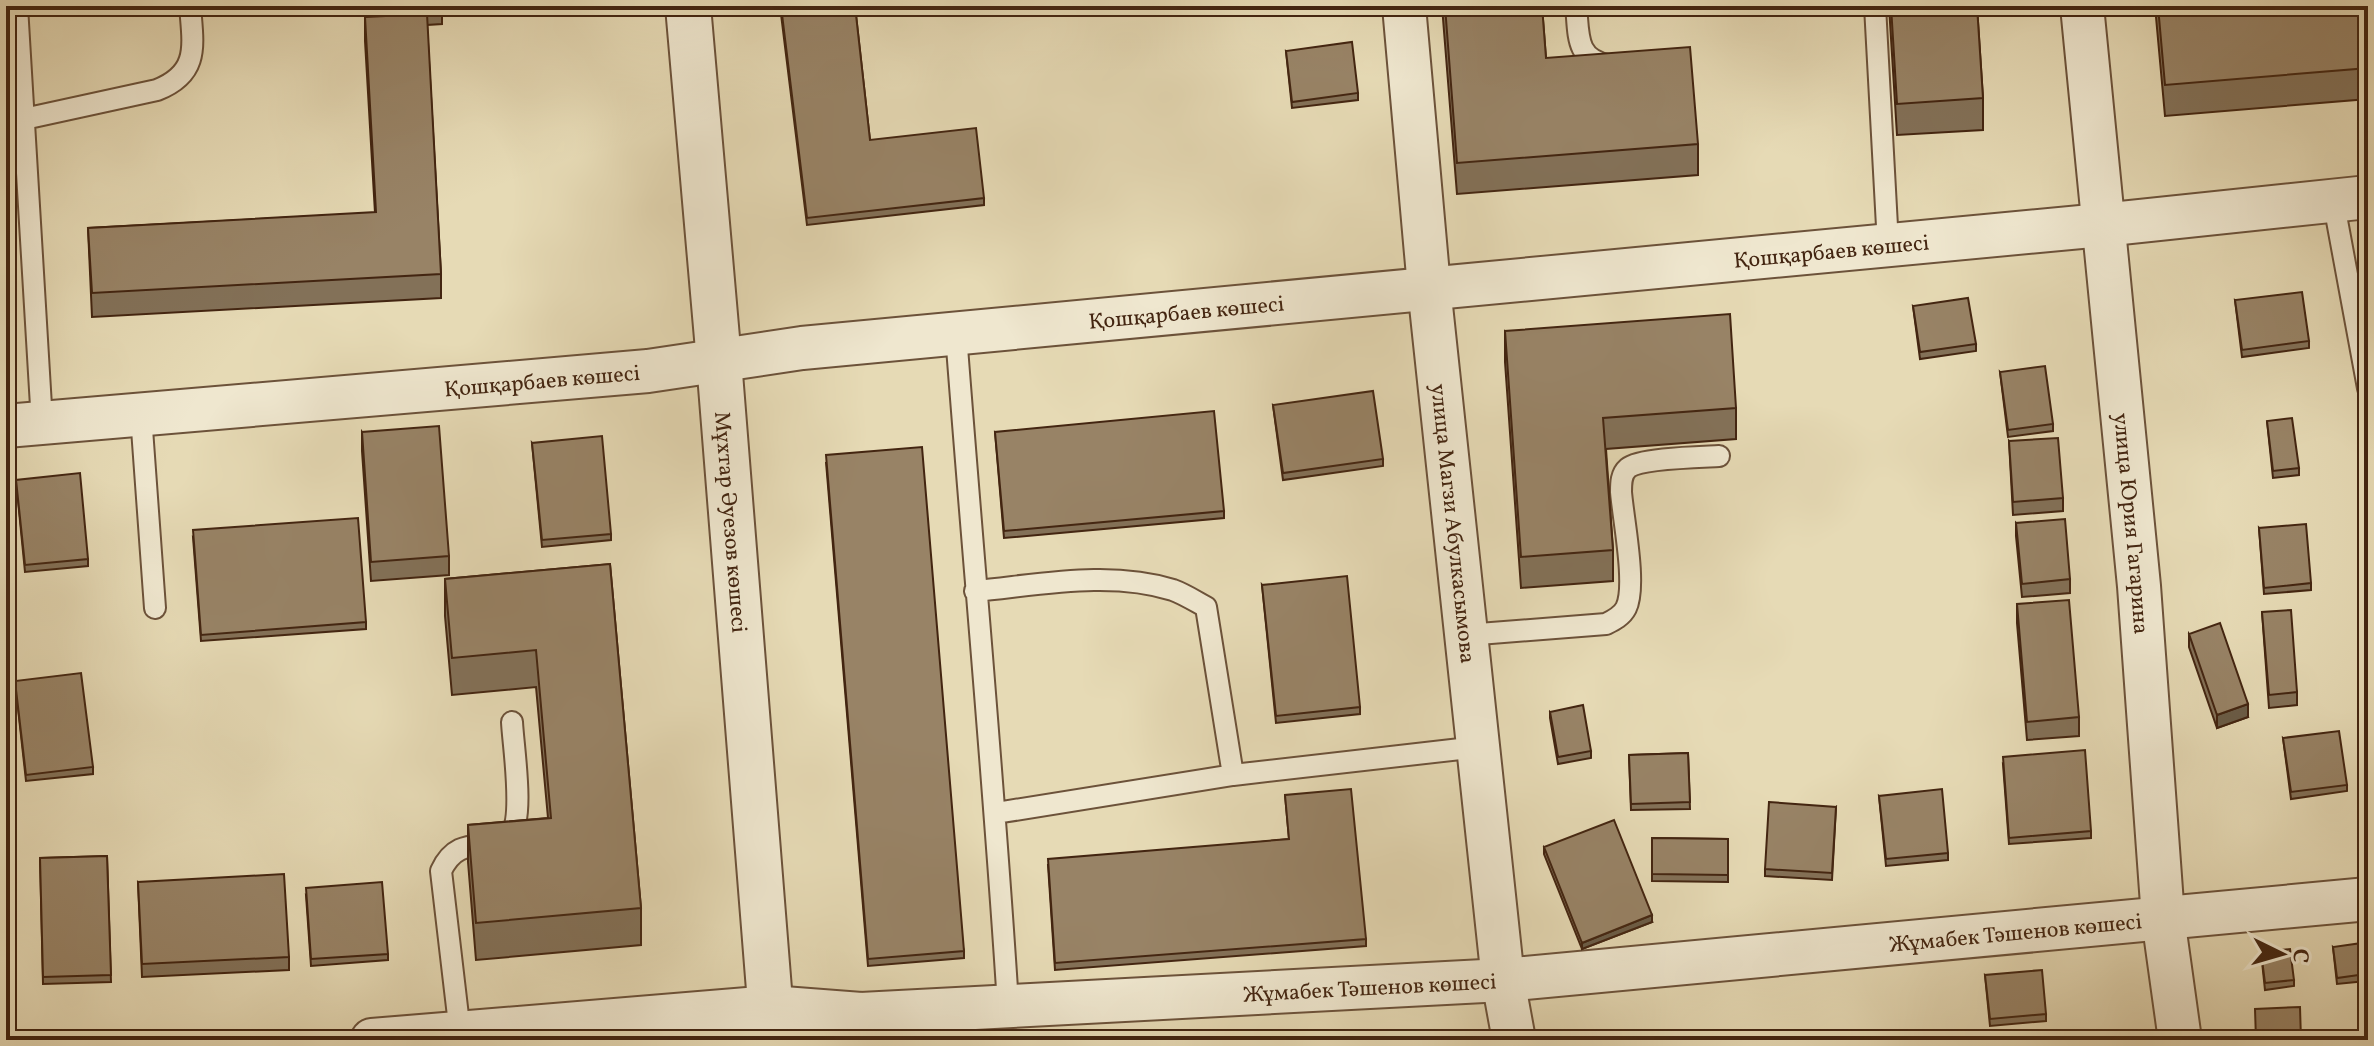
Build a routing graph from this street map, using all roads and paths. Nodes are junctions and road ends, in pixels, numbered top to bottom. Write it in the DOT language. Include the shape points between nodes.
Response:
graph roads {
  1 [pos="17,6"];
  2 [pos="190,6"];
  3 [pos="688,6"];
  4 [pos="1404,6"];
  5 [pos="1576,6"];
  6 [pos="1875,6"];
  7 [pos="2082,6"];
  8 [pos="1628,66"];
  9 [pos="24,119"];
  10 [pos="2350,198"];
  11 [pos="2102,225"];
  12 [pos="1888,245"];
  13 [pos="1429,287"];
  14 [pos="956,334"];
  15 [pos="719,361"];
  16 [pos="2368,388"];
  17 [pos="141,415"];
  18 [pos="24,425"];
  19 [pos="1719,456"];
  20 [pos="975,591"];
  21 [pos="155,608"];
  22 [pos="1466,635"];
  23 [pos="512,722"];
  24 [pos="1478,747"];
  25 [pos="1233,775"];
  26 [pos="996,813"];
  27 [pos="2368,899"];
  28 [pos="2163,918"];
  29 [pos="1503,980"];
  30 [pos="1008,1005"];
  31 [pos="772,1024"];
  32 [pos="460,1033"];
  33 [pos="382,1040"];
  34 [pos="1514,1040"];
  35 [pos="2180,1040"];
  1 -- 9 [label="lane"];
  2 -- 9 [label="lane" via="191,60 173,84"];
  3 -- 15 [label="street, Мұхтар Әуезов көшесі"];
  4 -- 13 [label="street, улица Магзи Абулкасымова"];
  5 -- 8 [label="lane" via="1585,56 1595,63"];
  6 -- 12 [label="lane"];
  7 -- 11 [label="street, улица Юрия Гагарина"];
  9 -- 18 [label="lane"];
  10 -- 11 [label="street, Қошқарбаев көшесі"];
  10 -- 16 [label="lane"];
  11 -- 12 [label="street, Қошқарбаев көшесі"];
  11 -- 28 [label="street, улица Юрия Гагарина" via="2139,586"];
  12 -- 13 [label="street, Қошқарбаев көшесі"];
  13 -- 14 [label="street, Қошқарбаев көшесі"];
  13 -- 22 [label="street, улица Магзи Абулкасымова"];
  14 -- 15 [label="street, Қошқарбаев көшесі"];
  14 -- 20 [label="lane"];
  15 -- 17 [label="street, Қошқарбаев көшесі"];
  15 -- 31 [label="street, Мұхтар Әуезов көшесі"];
  17 -- 18 [label="street, Қошқарбаев көшесі"];
  17 -- 21 [label="lane"];
  19 -- 22 [label="lane" via="1643,462 1622,476 1631,586 1625,610 1616,619"];
  20 -- 25 [label="lane" via="1098,579 1174,590 1206,607"];
  20 -- 26 [label="lane"];
  22 -- 24 [label="street, улица Магзи Абулкасымова"];
  23 -- 32 [label="lane" via="518,803 510,835 460,849 448,856 441,871"];
  24 -- 25 [label="lane"];
  24 -- 29 [label="street, улица Магзи Абулкасымова"];
  25 -- 26 [label="lane"];
  26 -- 30 [label="lane"];
  27 -- 28 [label="street, Жұмабек Тәшенов көшесі"];
  28 -- 29 [label="street, Жұмабек Тәшенов көшесі"];
  28 -- 35 [label="street, улица Юрия Гагарина"];
  29 -- 30 [label="street, Жұмабек Тәшенов көшесі"];
  29 -- 34 [label="street, улица Магзи Абулкасымова"];
  30 -- 31 [label="street, Жұмабек Тәшенов көшесі"];
  31 -- 32 [label="street, Жұмабек Тәшенов көшесі"];
  32 -- 33 [label="street, Жұмабек Тәшенов көшесі"];
}
